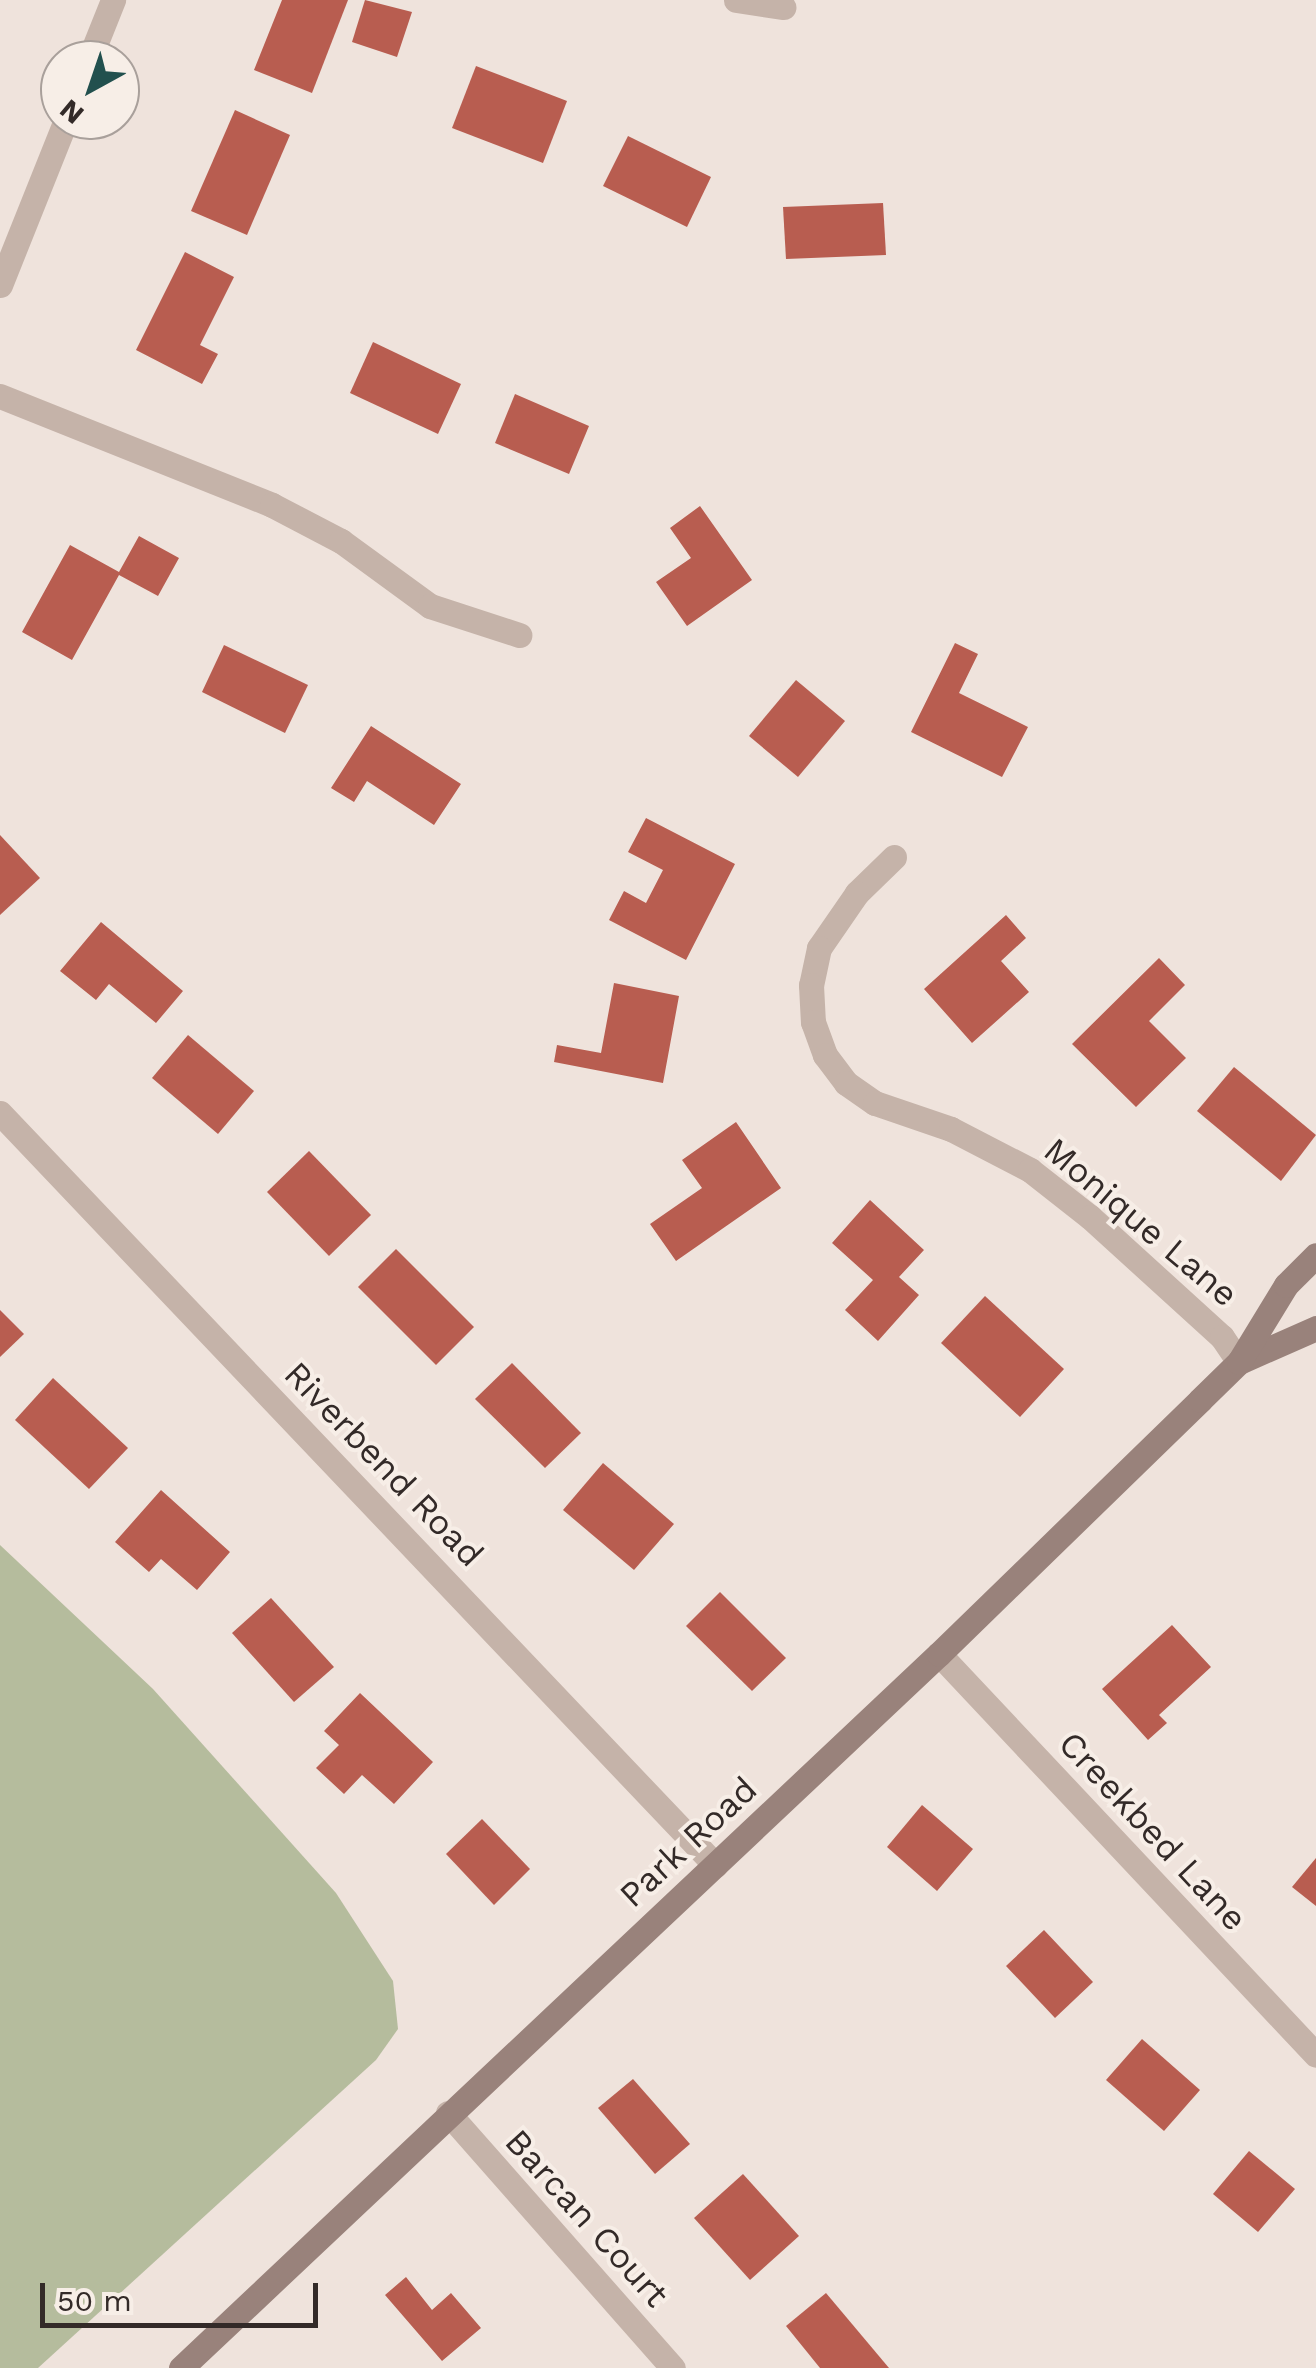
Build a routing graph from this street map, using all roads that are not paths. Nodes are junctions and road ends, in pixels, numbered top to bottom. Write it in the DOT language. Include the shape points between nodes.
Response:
graph roads {
  1 [pos="113,0"];
  2 [pos="736,0"];
  3 [pos="783,7"];
  4 [pos="97,40"];
  5 [pos="58,140"];
  6 [pos="0,285"];
  7 [pos="0,396"];
  8 [pos="519,635"];
  9 [pos="894,858"];
  10 [pos="0,1113"];
  11 [pos="1316,1255"];
  12 [pos="1316,1328"];
  13 [pos="1238,1362"];
  14 [pos="939,1654"];
  15 [pos="715,1865"];
  16 [pos="1316,2055"];
  17 [pos="448,2114"];
  18 [pos="181,2368"];
  19 [pos="674,2368"];
  1 -- 4 [label="street"];
  2 -- 3 [label="street"];
  5 -- 6 [label="street"];
  7 -- 8 [label="street" via="272,505 341,542 430,606"];
  9 -- 13 [label="street, Monique Lane" via="857,893 819,948 813,1022 825,1056 846,1083 875,1103 951,1128 1030,1170 1222,1337"];
  10 -- 15 [label="street, Riverbend Road"];
  11 -- 13 [label="main road, Park Road" via="1286,1285"];
  12 -- 13 [label="main road, Park Road"];
  13 -- 14 [label="main road, Park Road"];
  14 -- 15 [label="main road, Park Road"];
  14 -- 16 [label="street, Creekbed Lane"];
  15 -- 17 [label="main road, Park Road"];
  17 -- 18 [label="main road, Park Road"];
  17 -- 19 [label="street, Barcan Court"];
}
